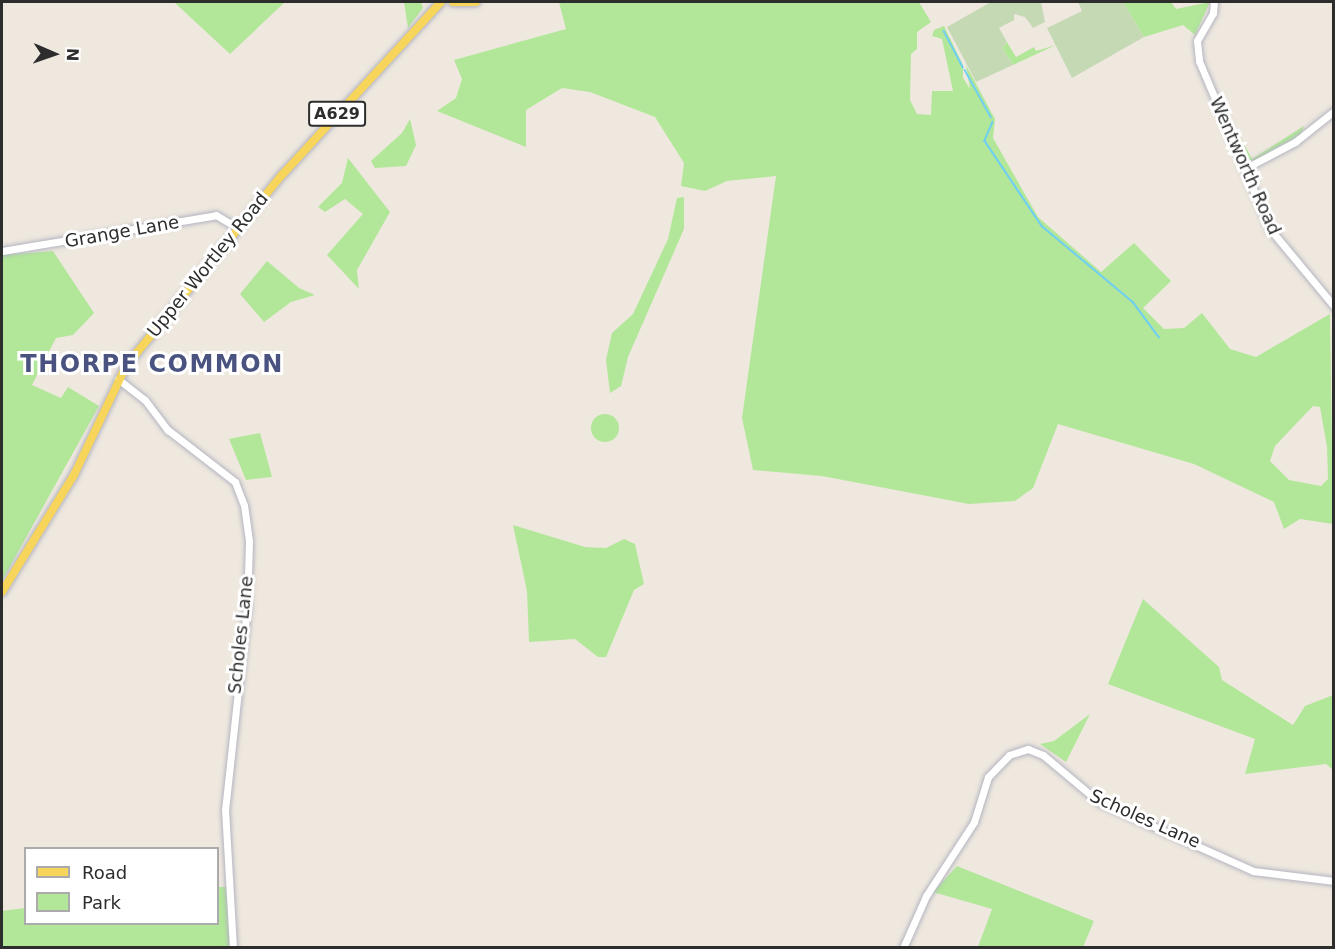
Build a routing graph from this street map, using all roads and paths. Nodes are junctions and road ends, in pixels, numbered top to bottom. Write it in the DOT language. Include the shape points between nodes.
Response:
graph roads {
  1 [pos="441,2"];
  2 [pos="453,2"];
  3 [pos="476,2"];
  4 [pos="1214,2"];
  5 [pos="1334,111"];
  6 [pos="1244,169"];
  7 [pos="238,228"];
  8 [pos="2,251"];
  9 [pos="1334,306"];
  10 [pos="118,379"];
  11 [pos="2,592"];
  12 [pos="1334,881"];
  13 [pos="233,948"];
  14 [pos="903,948"];
  1 -- 7 [label="main road, Upper Wortley Road / A629"];
  2 -- 3 [label="main road"];
  4 -- 6 [label="street, Wentworth Road" via="1213,13 1199,34 1197,50"];
  5 -- 6 [label="street" via="1295,142"];
  6 -- 9 [label="street, Wentworth Road" via="1280,245"];
  7 -- 8 [label="street, Grange Lane" via="216,215"];
  7 -- 10 [label="main road, Upper Wortley Road / A629"];
  10 -- 11 [label="main road, Upper Wortley Road / A629" via="74,475"];
  10 -- 13 [label="street, Scholes Lane" via="145,400 168,430 235,482 244,505 249,542 247,608 225,809"];
  12 -- 14 [label="street, Scholes Lane" via="1253,871 1134,814 1099,802 1043,755 1028,749 1009,755 988,777 974,822 926,896"];
}
